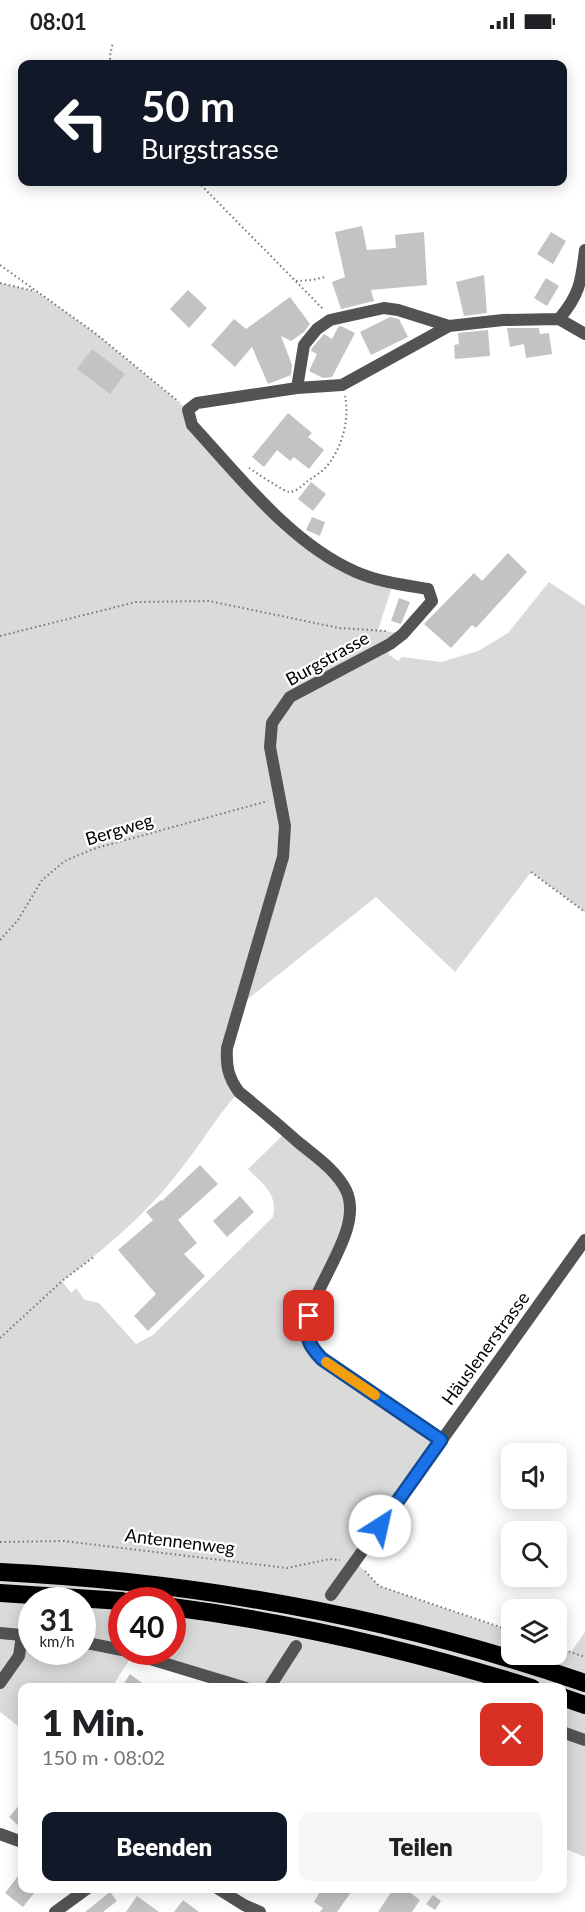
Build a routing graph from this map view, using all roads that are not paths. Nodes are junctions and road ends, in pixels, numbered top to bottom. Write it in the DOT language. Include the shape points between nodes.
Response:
graph roads {
  1 [pos="585,250"];
  2 [pos="559,319"];
  3 [pos="449,326"];
  4 [pos="585,334"];
  5 [pos="297,388"];
  6 [pos="585,1240"];
  7 [pos="441,1440"];
  8 [pos="0,1572"];
  9 [pos="0,1593"];
  10 [pos="331,1595"];
  11 [pos="108,1600"];
  12 [pos="186,1609"];
  13 [pos="0,1633"];
  14 [pos="18,1634"];
  15 [pos="297,1646"];
  16 [pos="18,1657"];
  17 [pos="170,1665"];
  18 [pos="0,1683"];
  19 [pos="229,1683"];
  20 [pos="272,1683"];
  21 [pos="515,1683"];
  22 [pos="585,1683"];
  23 [pos="567,1699"];
  24 [pos="585,1705"];
  25 [pos="567,1734"];
  26 [pos="585,1740"];
  27 [pos="0,1834"];
  28 [pos="18,1841"];
  29 [pos="78,1893"];
  30 [pos="223,1893"];
  31 [pos="242,1909"];
  32 [pos="55,1912"];
  33 [pos="260,1912"];
  1 -- 2 [label="street" via="574,302"];
  2 -- 3 [label="street"];
  2 -- 4 [label="street"];
  3 -- 5 [label="street" via="342,385"];
  3 -- 5 [label="street" via="384,308 330,320 304,345"];
  5 -- 7 [label="street, Burgstrasse" via="197,403 189,410 192,425 279,518 323,554 356,572 393,584 428,589 432,601 404,634 390,644 290,697 272,723 270,747 285,826 283,857 226,1048 226,1064 230,1080 239,1092 334,1172 351,1206 348,1226 309,1316 307,1333 312,1348 322,1359"];
  6 -- 7 [label="street, Häuslenerstrasse"];
  7 -- 10 [label="street, Häuslenerstrasse"];
  8 -- 22 [label="highway" via="148,1584 291,1606 434,1638"];
  9 -- 11 [label="highway"];
  12 -- 21 [label="highway" via="342,1636"];
  13 -- 14 [label="street"];
  15 -- 20 [label="street"];
  16 -- 18 [label="street"];
  17 -- 19 [label="street"];
  23 -- 24 [label="highway"];
  25 -- 26 [label="street"];
  27 -- 28 [label="street"];
  29 -- 32 [label="street"];
  30 -- 31 [label="street"];
  31 -- 33 [label="street"];
}
